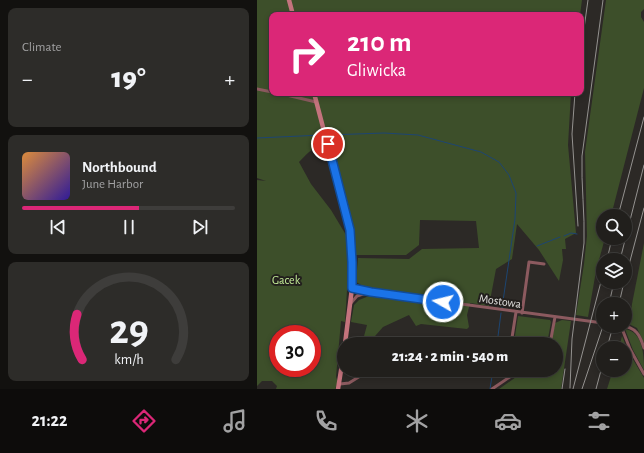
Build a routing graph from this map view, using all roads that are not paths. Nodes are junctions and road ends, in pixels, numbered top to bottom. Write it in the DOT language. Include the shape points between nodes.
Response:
graph roads {
  1 [pos="289,0"];
  2 [pos="292,12"];
  3 [pos="257,89"];
  4 [pos="269,91"];
  5 [pos="291,96"];
  6 [pos="315,96"];
  7 [pos="316,102"];
  8 [pos="544,264"];
  9 [pos="352,289"];
  10 [pos="371,292"];
  11 [pos="361,294"];
  12 [pos="351,303"];
  13 [pos="516,312"];
  14 [pos="522,313"];
  15 [pos="555,317"];
  16 [pos="596,322"];
  17 [pos="632,329"];
  18 [pos="624,333"];
  19 [pos="346,337"];
  20 [pos="512,337"];
  21 [pos="551,337"];
  22 [pos="644,348"];
  23 [pos="644,374"];
  24 [pos="341,377"];
  25 [pos="358,377"];
  26 [pos="509,377"];
  27 [pos="340,384"];
  28 [pos="339,389"];
  29 [pos="492,389"];
  1 -- 2 [label="main road"];
  3 -- 4 [label="street"];
  5 -- 7 [label="street"];
  6 -- 7 [label="main road"];
  7 -- 9 [label="main road" via="349,225"];
  8 -- 14 [label="street" via="529,262"];
  9 -- 10 [label="street, Mostowa"];
  9 -- 11 [label="street"];
  9 -- 12 [label="main road"];
  10 -- 11 [label="street, Mostowa"];
  10 -- 13 [label="street, Mostowa"];
  11 -- 12 [label="street"];
  12 -- 19 [label="main road"];
  13 -- 14 [label="street, Mostowa"];
  13 -- 20 [label="street"];
  14 -- 15 [label="street, Mostowa"];
  15 -- 16 [label="street, Mostowa"];
  15 -- 21 [label="street"];
  17 -- 22 [label="street" via="637,331"];
  18 -- 23 [label="street"];
  24 -- 27 [label="main road"];
  25 -- 27 [label="street" via="349,383"];
  26 -- 29 [label="street"];
  27 -- 28 [label="main road"];
}
